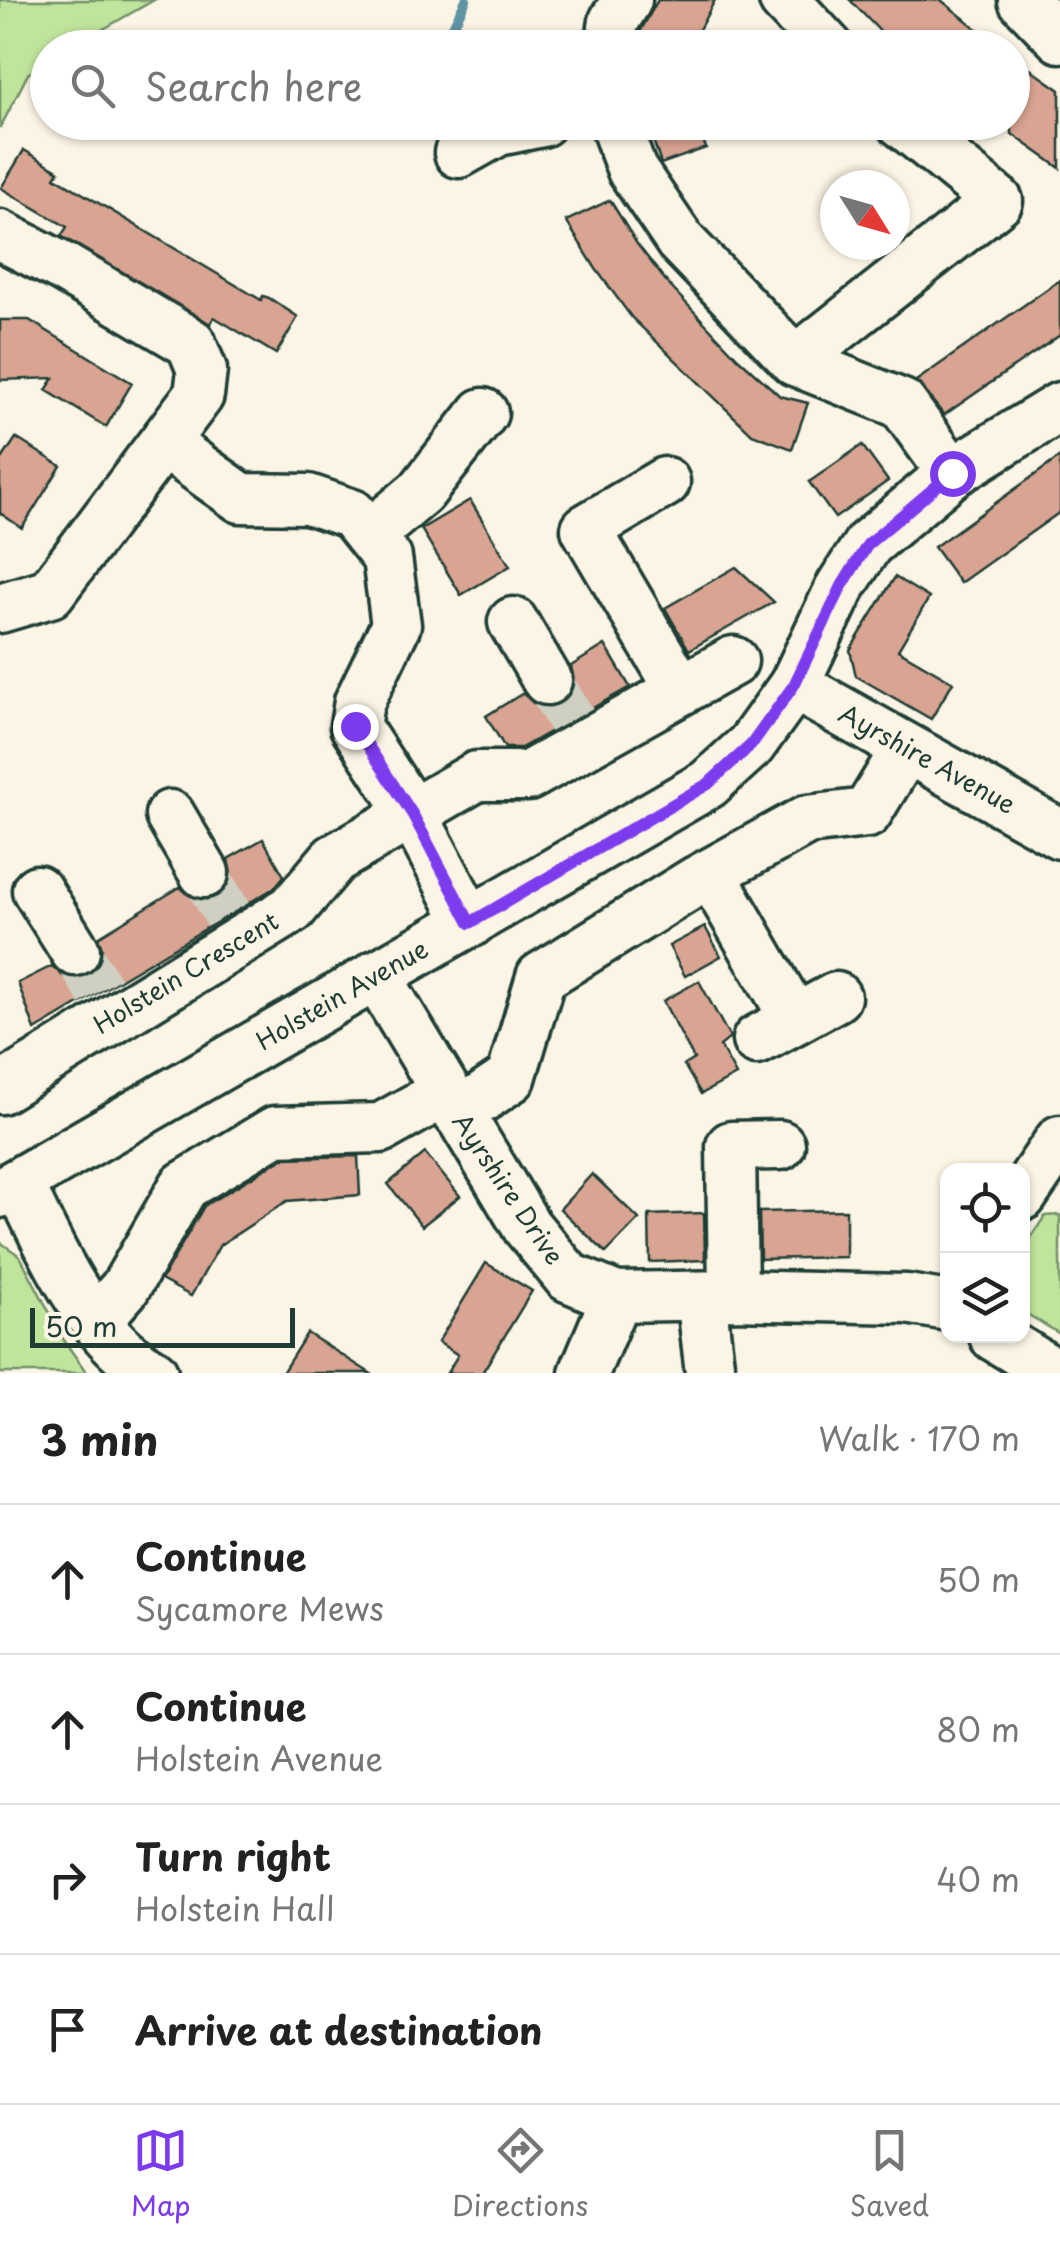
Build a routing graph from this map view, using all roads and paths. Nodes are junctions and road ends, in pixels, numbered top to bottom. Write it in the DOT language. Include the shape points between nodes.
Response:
graph roads {
  1 [pos="627,0"];
  2 [pos="784,0"];
  3 [pos="1023,0"];
  4 [pos="613,30"];
  5 [pos="812,30"];
  6 [pos="1060,38"];
  7 [pos="482,140"];
  8 [pos="621,140"];
  9 [pos="922,140"];
  10 [pos="459,153"];
  11 [pos="0,236"];
  12 [pos="795,362"];
  13 [pos="1060,407"];
  14 [pos="483,413"];
  15 [pos="164,443"];
  16 [pos="952,473"];
  17 [pos="665,482"];
  18 [pos="371,534"];
  19 [pos="0,608"];
  20 [pos="513,622"];
  21 [pos="733,660"];
  22 [pos="547,680"];
  23 [pos="794,685"];
  24 [pos="680,689"];
  25 [pos="906,749"];
  26 [pos="170,815"];
  27 [pos="413,815"];
  28 [pos="1060,834"];
  29 [pos="204,873"];
  30 [pos="711,874"];
  31 [pos="37,890"];
  32 [pos="470,923"];
  33 [pos="76,951"];
  34 [pos="376,976"];
  35 [pos="796,1019"];
  36 [pos="0,1089"];
  37 [pos="451,1103"];
  38 [pos="1060,1140"];
  39 [pos="780,1145"];
  40 [pos="1030,1184"];
  41 [pos="10,1188"];
  42 [pos="717,1295"];
  43 [pos="616,1297"];
  44 [pos="940,1305"];
  45 [pos="96,1322"];
  46 [pos="1005,1343"];
  47 [pos="153,1373"];
  48 [pos="584,1373"];
  49 [pos="710,1373"];
  50 [pos="1054,1373"];
  1 -- 4 [label="street"];
  2 -- 5 [label="street"];
  3 -- 6 [label="street"];
  7 -- 10 [label="street"];
  8 -- 12 [label="street" via="632,170 680,241"];
  9 -- 12 [label="street" via="998,201"];
  11 -- 15 [label="street" via="190,342 202,370 198,396"];
  12 -- 16 [label="street" via="902,404"];
  13 -- 16 [label="street, Holstein Avenue"];
  14 -- 18 [label="street" via="421,492"];
  15 -- 18 [label="street" via="241,498 308,499 352,514"];
  15 -- 19 [label="street" via="50,593"];
  16 -- 23 [label="street, Holstein Avenue" via="868,544"];
  17 -- 24 [label="street" via="586,529"];
  18 -- 27 [label="street" via="387,558 396,625 359,702 355,726"];
  20 -- 22 [label="street"];
  21 -- 24 [label="street, Holstein Crescent"];
  23 -- 25 [label="street, Ayrshire Avenue"];
  23 -- 32 [label="street, Holstein Avenue" via="751,745 708,784"];
  24 -- 27 [label="street, Holstein Crescent" via="579,732 528,776 477,776"];
  25 -- 28 [label="street, Ayrshire Avenue"];
  25 -- 30 [label="street" via="867,813 808,820"];
  26 -- 29 [label="street"];
  27 -- 32 [label="street"];
  27 -- 36 [label="street, Holstein Crescent" via="334,859 292,909 236,927 108,1003"];
  30 -- 35 [label="street"];
  30 -- 37 [label="street" via="542,977 511,1078"];
  31 -- 33 [label="street"];
  32 -- 34 [label="street, Holstein Avenue"];
  34 -- 37 [label="street, Ayrshire Drive"];
  34 -- 41 [label="street, Holstein Avenue"];
  37 -- 43 [label="street, Ayrshire Drive" via="527,1226 568,1277"];
  37 -- 45 [label="street" via="381,1128 274,1131 184,1186 124,1288"];
  38 -- 40 [label="street"];
  39 -- 42 [label="street" via="731,1146"];
  41 -- 45 [label="street"];
  42 -- 43 [label="street, Ayrshire Drive"];
  42 -- 44 [label="street, Ayrshire Drive"];
  42 -- 49 [label="street"];
  43 -- 48 [label="street"];
  45 -- 47 [label="street" via="117,1348"];
  46 -- 50 [label="street"];
}
